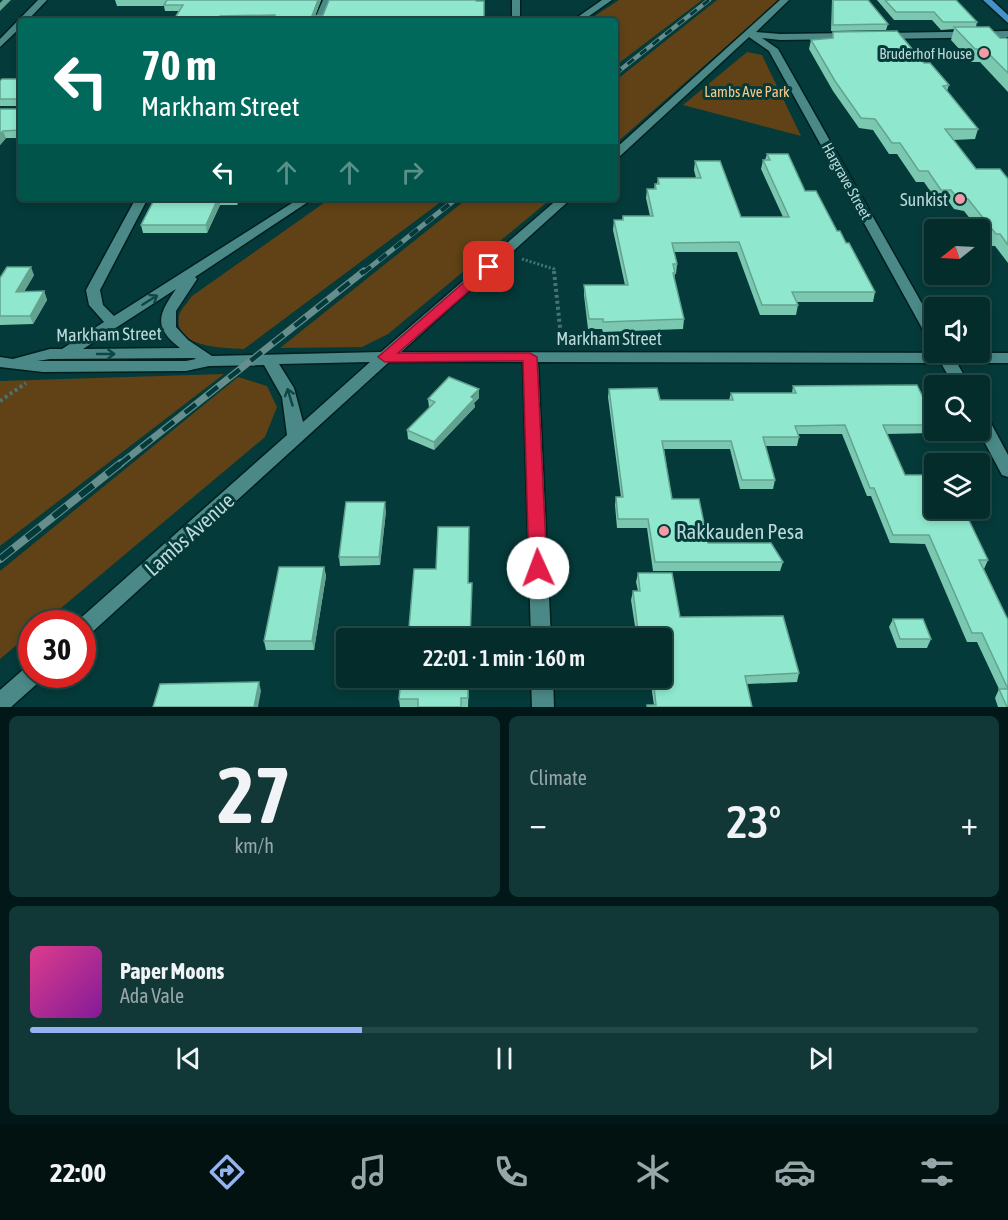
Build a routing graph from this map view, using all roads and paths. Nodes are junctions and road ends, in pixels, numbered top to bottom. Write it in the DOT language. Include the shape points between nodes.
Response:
graph roads {
  1 [pos="43,0"];
  2 [pos="327,0"];
  3 [pos="516,0"];
  4 [pos="608,0"];
  5 [pos="785,0"];
  6 [pos="987,0"];
  7 [pos="26,18"];
  8 [pos="319,18"];
  9 [pos="516,18"];
  10 [pos="581,18"];
  11 [pos="1008,20"];
  12 [pos="18,25"];
  13 [pos="750,34"];
  14 [pos="1008,34"];
  15 [pos="858,36"];
  16 [pos="869,36"];
  17 [pos="18,37"];
  18 [pos="2,39"];
  19 [pos="618,152"];
  20 [pos="140,201"];
  21 [pos="303,201"];
  22 [pos="563,201"];
  23 [pos="516,257"];
  24 [pos="196,272"];
  25 [pos="924,319"];
  26 [pos="114,323"];
  27 [pos="561,337"];
  28 [pos="65,354"];
  29 [pos="924,355"];
  30 [pos="203,357"];
  31 [pos="385,357"];
  32 [pos="530,357"];
  33 [pos="990,357"];
  34 [pos="1008,358"];
  35 [pos="269,361"];
  36 [pos="3,362"];
  37 [pos="29,381"];
  38 [pos="0,401"];
  39 [pos="990,437"];
  40 [pos="296,438"];
  41 [pos="1008,471"];
  42 [pos="96,617"];
  43 [pos="541,628"];
  44 [pos="18,687"];
  45 [pos="542,688"];
  46 [pos="0,703"];
  47 [pos="543,707"];
  1 -- 7 [label="street"];
  2 -- 8 [label="street"];
  3 -- 9 [label="street"];
  4 -- 10 [label="street"];
  5 -- 13 [label="street"];
  6 -- 11 [label="main road"];
  12 -- 18 [label="street"];
  13 -- 15 [label="street"];
  13 -- 19 [label="street"];
  13 -- 25 [label="street, Hargrave Street" via="773,49"];
  14 -- 16 [label="street"];
  17 -- 18 [label="street"];
  20 -- 26 [label="street" via="93,290 96,309"];
  21 -- 24 [label="street"];
  22 -- 31 [label="street, Lambs Avenue"];
  23 -- 27 [label="path" via="554,269"];
  26 -- 24 [label="street, one-way"];
  24 -- 30 [label="street" via="169,308 166,319 174,338"];
  26 -- 28 [label="street"];
  28 -- 30 [label="street, Markham Street, one-way"];
  28 -- 36 [label="street, Markham Street"];
  29 -- 32 [label="street, Markham Street"];
  30 -- 35 [label="street, Markham Street"];
  30 -- 36 [label="street, Markham Street" via="186,366 43,367"];
  31 -- 32 [label="street, Markham Street"];
  31 -- 35 [label="street, Markham Street"];
  31 -- 40 [label="street, Lambs Avenue"];
  32 -- 43 [label="street"];
  33 -- 34 [label="street, Markham Street"];
  40 -- 35 [label="street, one-way" via="285,381"];
  37 -- 38 [label="path"];
  39 -- 41 [label="street"];
  40 -- 42 [label="street, Lambs Avenue"];
  44 -- 46 [label="street"];
  45 -- 47 [label="street"];
}
